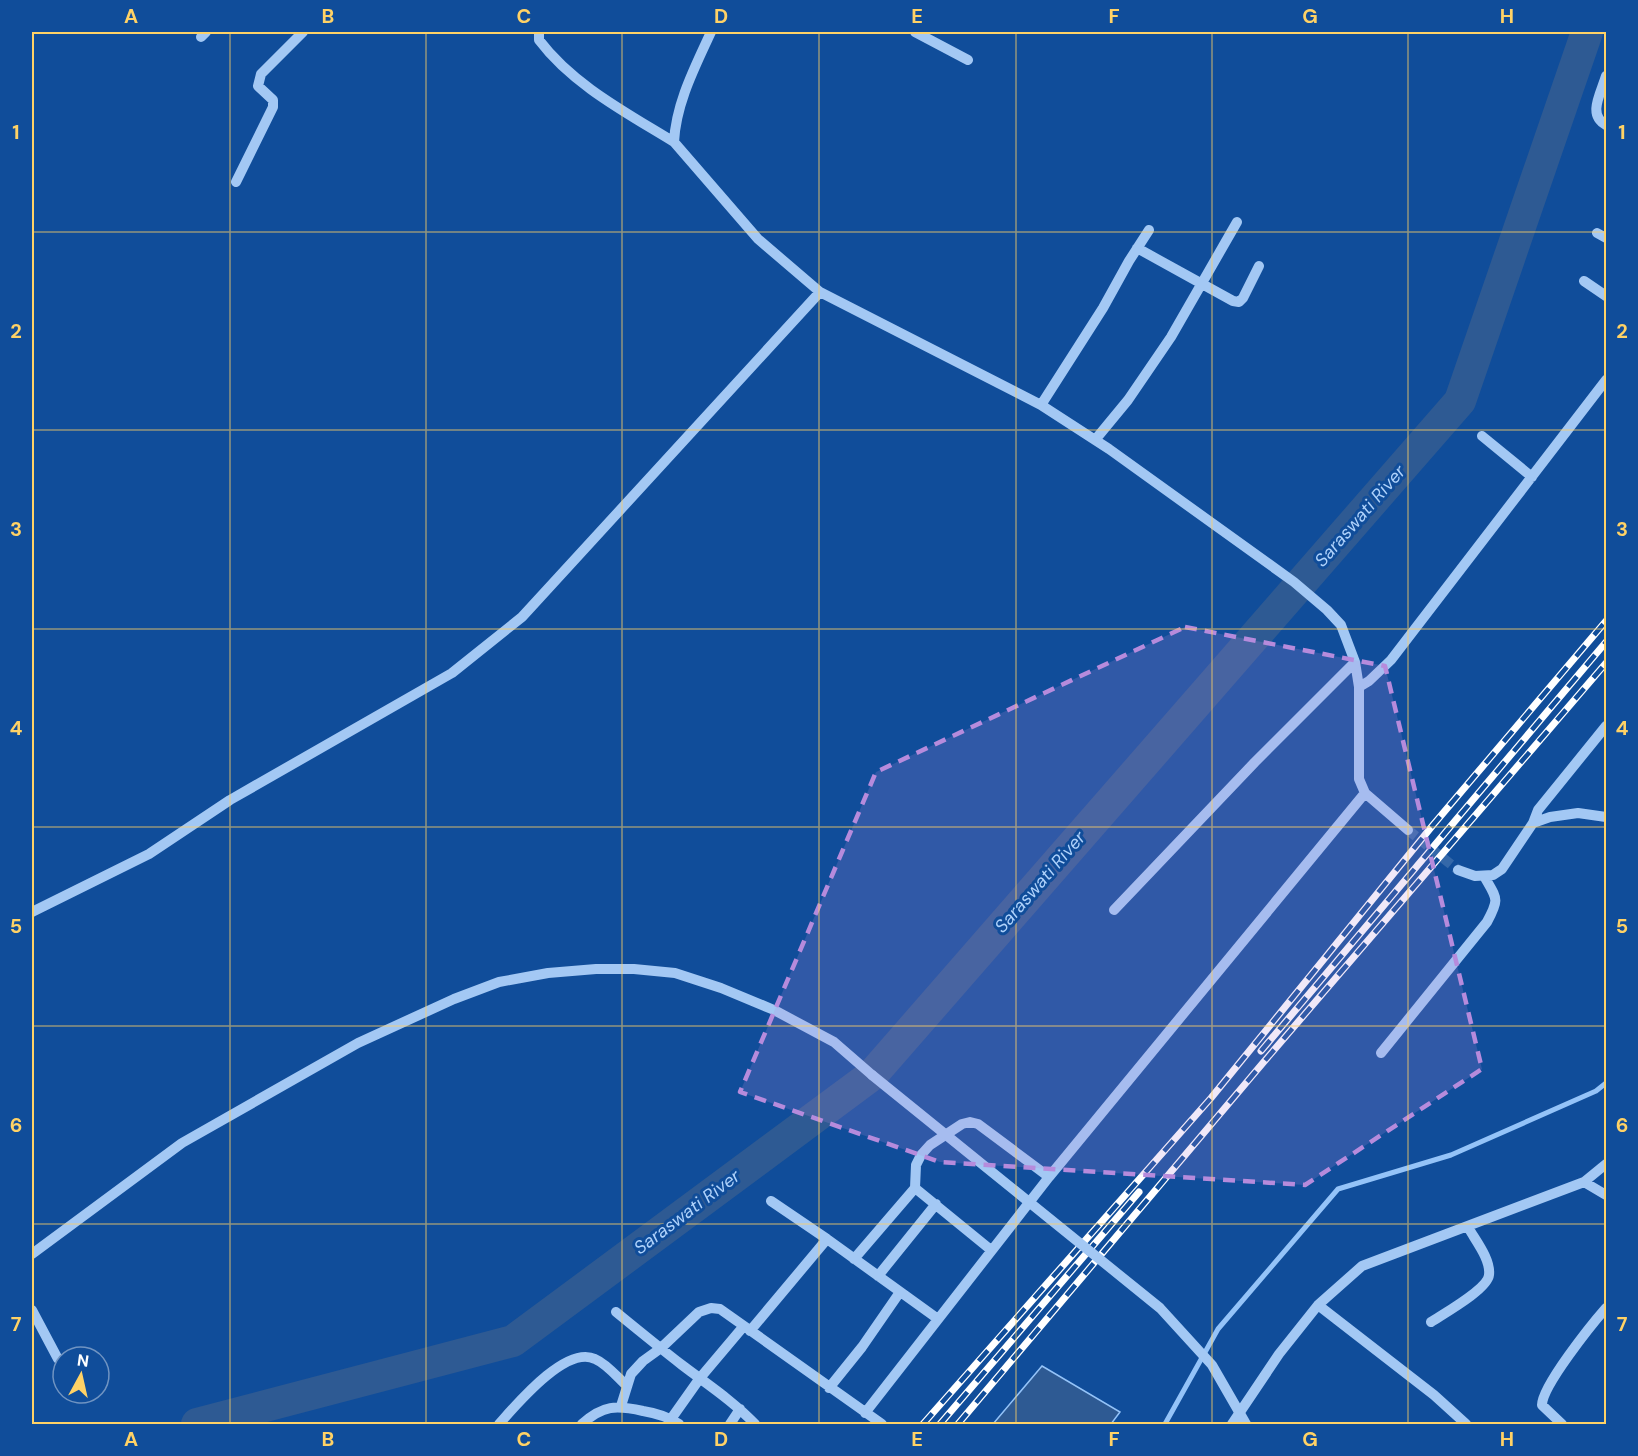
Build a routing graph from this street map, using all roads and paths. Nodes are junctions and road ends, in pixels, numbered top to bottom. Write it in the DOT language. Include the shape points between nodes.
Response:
graph roads {
  1 [pos="303,32"];
  2 [pos="539,32"];
  3 [pos="711,32"];
  4 [pos="915,32"];
  5 [pos="969,60"];
  6 [pos="1606,76"];
  7 [pos="1606,125"];
  8 [pos="674,142"];
  9 [pos="236,182"];
  10 [pos="1237,222"];
  11 [pos="1149,230"];
  12 [pos="1137,248"];
  13 [pos="1259,266"];
  14 [pos="1584,281"];
  15 [pos="1203,284"];
  16 [pos="820,292"];
  17 [pos="1606,296"];
  18 [pos="1606,380"];
  19 [pos="1603,392"];
  20 [pos="1041,405"];
  21 [pos="1482,436"];
  22 [pos="1095,440"];
  23 [pos="1532,477"];
  24 [pos="1355,662"];
  25 [pos="1359,687"];
  26 [pos="1606,726"];
  27 [pos="1365,793"];
  28 [pos="1606,817"];
  29 [pos="1533,823"];
  30 [pos="1408,830"];
  31 [pos="1458,870"];
  32 [pos="1484,876"];
  33 [pos="1114,910"];
  34 [pos="32,912"];
  35 [pos="1381,1053"];
  36 [pos="1606,1164"];
  37 [pos="1049,1177"];
  38 [pos="1584,1182"];
  39 [pos="915,1188"];
  40 [pos="1606,1195"];
  41 [pos="771,1201"];
  42 [pos="936,1204"];
  43 [pos="1468,1227"];
  44 [pos="826,1239"];
  45 [pos="991,1250"];
  46 [pos="32,1254"];
  47 [pos="854,1259"];
  48 [pos="878,1276"];
  49 [pos="900,1292"];
  50 [pos="1318,1305"];
  51 [pos="1606,1308"];
  52 [pos="32,1310"];
  53 [pos="616,1312"];
  54 [pos="938,1319"];
  55 [pos="1431,1322"];
  56 [pos="747,1329"];
  57 [pos="51,1346"];
  58 [pos="661,1348"];
  59 [pos="700,1378"];
  60 [pos="627,1386"];
  61 [pos="829,1388"];
  62 [pos="621,1406"];
  63 [pos="740,1409"];
  64 [pos="865,1413"];
  65 [pos="675,1422"];
  66 [pos="499,1425"];
  67 [pos="582,1425"];
  68 [pos="730,1425"];
  69 [pos="755,1425"];
  70 [pos="882,1425"];
  71 [pos="1232,1425"];
  72 [pos="1246,1425"];
  73 [pos="1466,1425"];
  74 [pos="1562,1425"];
  1 -- 9 [label="street" via="261,74 258,86 273,100 273,107"];
  2 -- 8 [label="street" via="539,40 549,54 585,84"];
  3 -- 8 [label="street" via="678,111"];
  4 -- 5 [label="street"];
  6 -- 7 [label="street" via="1596,107 1598,121"];
  8 -- 16 [label="street" via="758,239"];
  10 -- 15 [label="street"];
  11 -- 12 [label="street"];
  12 -- 15 [label="street"];
  12 -- 20 [label="street"];
  13 -- 15 [label="street" via="1239,302"];
  14 -- 17 [label="street"];
  15 -- 22 [label="street" via="1134,391"];
  16 -- 20 [label="street"];
  16 -- 34 [label="street" via="522,617 452,673 230,800 149,854"];
  18 -- 19 [label="street"];
  19 -- 23 [label="street"];
  20 -- 22 [label="street"];
  21 -- 23 [label="street"];
  22 -- 24 [label="street" via="1294,582 1327,610 1341,625"];
  23 -- 25 [label="street" via="1391,660"];
  24 -- 25 [label="street"];
  24 -- 33 [label="street"];
  25 -- 27 [label="street" via="1359,779"];
  26 -- 29 [label="street" via="1538,810"];
  27 -- 30 [label="street"];
  27 -- 37 [label="street"];
  28 -- 29 [label="street" via="1578,813"];
  29 -- 32 [label="street" via="1502,869"];
  31 -- 32 [label="street"];
  32 -- 35 [label="street" via="1496,898 1487,922"];
  36 -- 38 [label="street"];
  37 -- 39 [label="street" via="970,1122 939,1138 921,1155 916,1165"];
  37 -- 45 [label="street"];
  38 -- 40 [label="street"];
  38 -- 43 [label="street"];
  39 -- 42 [label="street"];
  39 -- 47 [label="street"];
  41 -- 44 [label="street"];
  42 -- 45 [label="street"];
  42 -- 48 [label="street"];
  43 -- 50 [label="street" via="1362,1266"];
  43 -- 55 [label="street" via="1490,1274 1473,1294"];
  44 -- 47 [label="street"];
  44 -- 56 [label="street"];
  45 -- 54 [label="street"];
  46 -- 72 [label="street, bridge" via="182,1143 358,1043 454,999 499,982 548,973 596,969 675,973 774,1010 834,1042 1160,1308 1212,1365"];
  47 -- 48 [label="street"];
  48 -- 49 [label="street"];
  49 -- 54 [label="street"];
  49 -- 61 [label="street"];
  50 -- 71 [label="street" via="1279,1354"];
  50 -- 73 [label="street" via="1434,1395"];
  51 -- 74 [label="street" via="1546,1388 1542,1405"];
  52 -- 57 [label="street"];
  53 -- 58 [label="street"];
  54 -- 64 [label="street"];
  56 -- 58 [label="street" via="720,1309 711,1308 699,1312"];
  56 -- 59 [label="street"];
  56 -- 61 [label="street"];
  58 -- 59 [label="street"];
  58 -- 60 [label="street" via="643,1361"];
  59 -- 63 [label="street"];
  59 -- 65 [label="street"];
  60 -- 62 [label="street"];
  60 -- 66 [label="street" via="597,1359 574,1358 554,1370"];
  61 -- 64 [label="street"];
  62 -- 65 [label="street"];
  62 -- 67 [label="street" via="603,1409"];
  63 -- 68 [label="street"];
  63 -- 69 [label="street"];
  64 -- 70 [label="street"];
}
